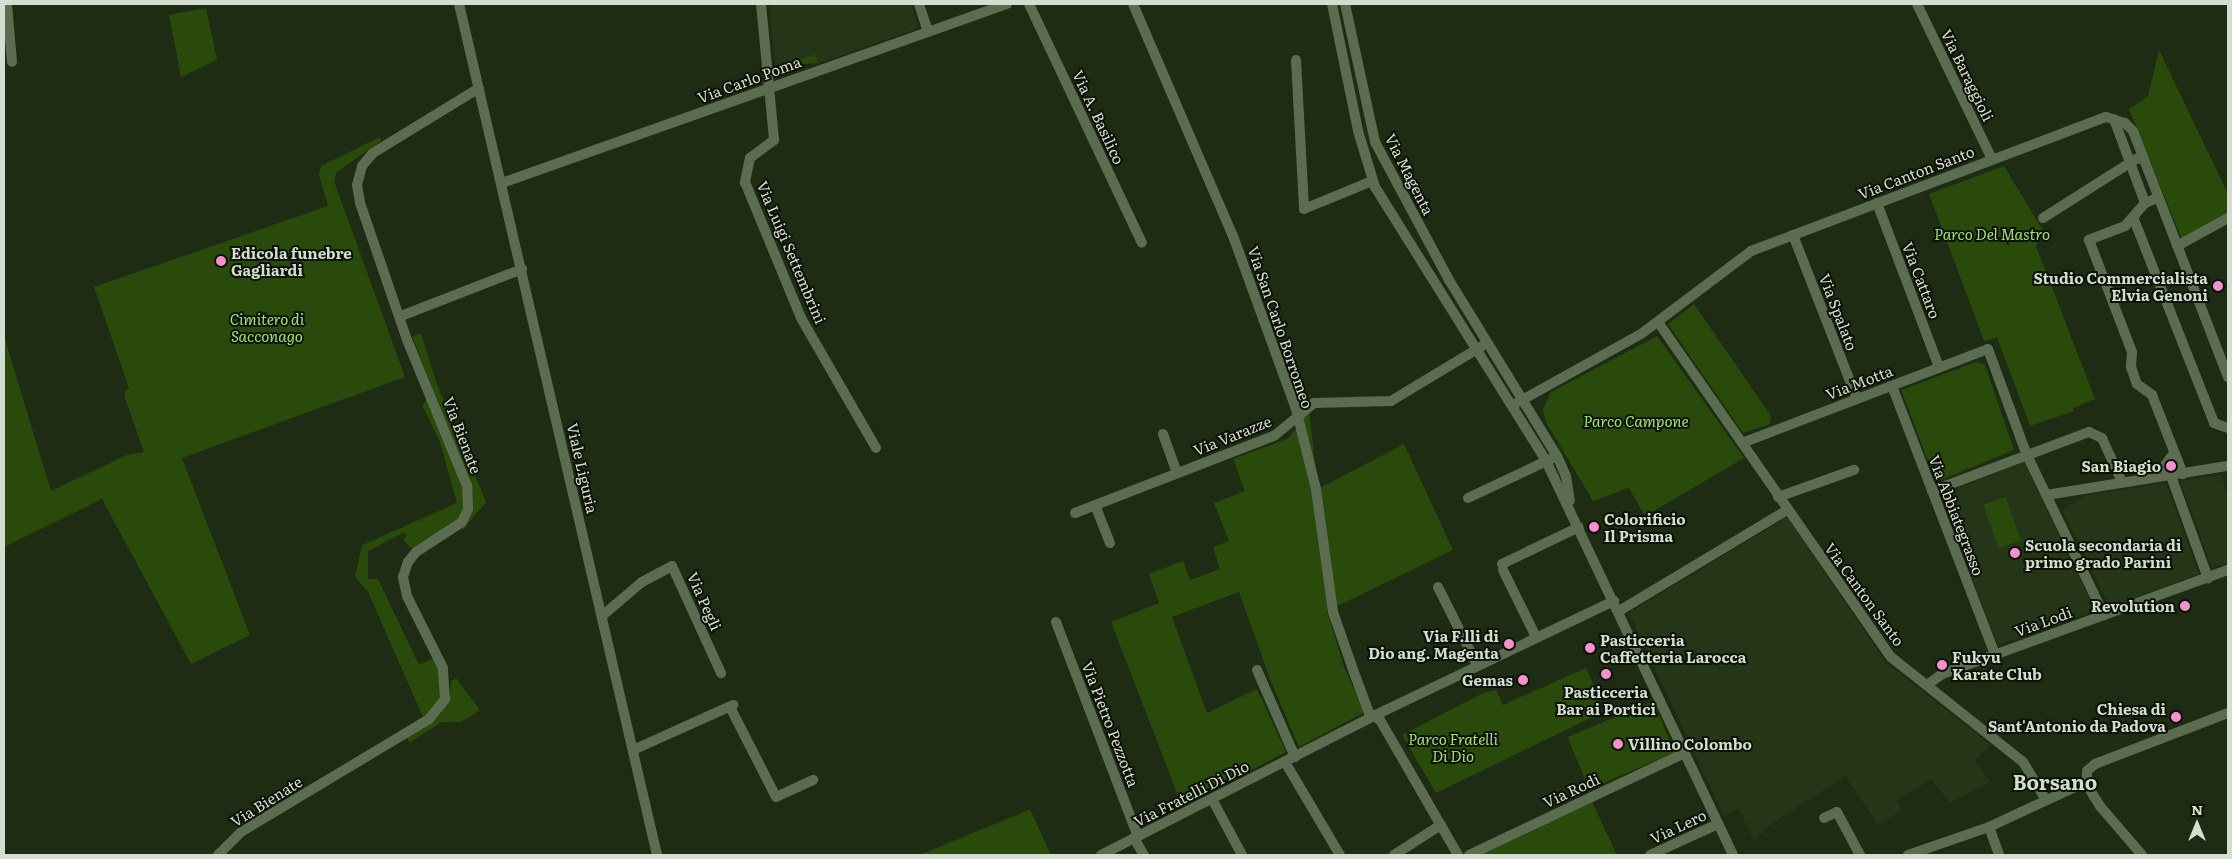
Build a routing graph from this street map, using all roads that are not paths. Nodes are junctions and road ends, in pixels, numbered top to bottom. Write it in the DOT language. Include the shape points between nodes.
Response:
graph roads {
  1 [pos="7,4"];
  2 [pos="460,4"];
  3 [pos="761,4"];
  4 [pos="918,4"];
  5 [pos="1007,4"];
  6 [pos="1030,4"];
  7 [pos="1133,4"];
  8 [pos="1332,4"];
  9 [pos="1345,4"];
  10 [pos="1917,4"];
  11 [pos="928,32"];
  12 [pos="1296,60"];
  13 [pos="12,62"];
  14 [pos="479,88"];
  15 [pos="770,88"];
  16 [pos="2114,119"];
  17 [pos="1371,129"];
  18 [pos="1358,131"];
  19 [pos="2143,158"];
  20 [pos="1992,159"];
  21 [pos="2131,164"];
  22 [pos="1372,181"];
  23 [pos="502,183"];
  24 [pos="2157,198"];
  25 [pos="1877,203"];
  26 [pos="2146,203"];
  27 [pos="2043,218"];
  28 [pos="2133,218"];
  29 [pos="2228,218"];
  30 [pos="1793,235"];
  31 [pos="1142,243"];
  32 [pos="2177,246"];
  33 [pos="522,269"];
  34 [pos="401,316"];
  35 [pos="1658,322"];
  36 [pos="1483,346"];
  37 [pos="1939,367"];
  38 [pos="2228,377"];
  39 [pos="1892,386"];
  40 [pos="1857,399"];
  41 [pos="1517,402"];
  42 [pos="1297,417"];
  43 [pos="2228,428"];
  44 [pos="1163,434"];
  45 [pos="1742,443"];
  46 [pos="876,448"];
  47 [pos="2174,452"];
  48 [pos="2026,453"];
  49 [pos="1557,456"];
  50 [pos="1546,461"];
  51 [pos="2228,466"];
  52 [pos="1854,470"];
  53 [pos="1177,473"];
  54 [pos="2183,474"];
  55 [pos="2171,476"];
  56 [pos="2156,478"];
  57 [pos="2122,482"];
  58 [pos="1932,491"];
  59 [pos="2046,495"];
  60 [pos="1778,497"];
  61 [pos="1468,498"];
  62 [pos="1094,505"];
  63 [pos="1787,510"];
  64 [pos="1572,512"];
  65 [pos="1075,513"];
  66 [pos="1579,527"];
  67 [pos="1110,544"];
  68 [pos="2228,570"];
  69 [pos="2208,578"];
  70 [pos="1438,587"];
  71 [pos="1614,601"];
  72 [pos="1619,611"];
  73 [pos="2104,615"];
  74 [pos="602,616"];
  75 [pos="1056,622"];
  76 [pos="1536,637"];
  77 [pos="1995,655"];
  78 [pos="1477,665"];
  79 [pos="1257,670"];
  80 [pos="722,673"];
  81 [pos="1926,685"];
  82 [pos="2228,713"];
  83 [pos="1374,716"];
  84 [pos="633,750"];
  85 [pos="1685,753"];
  86 [pos="1295,757"];
  87 [pos="1285,762"];
  88 [pos="813,780"];
  89 [pos="2086,782"];
  90 [pos="1212,799"];
  91 [pos="2046,800"];
  92 [pos="1824,818"];
  93 [pos="1718,824"];
  94 [pos="1441,825"];
  95 [pos="1989,828"];
  96 [pos="1136,838"];
  97 [pos="218,855"];
  98 [pos="657,855"];
  99 [pos="1101,855"];
  100 [pos="1144,855"];
  101 [pos="1242,855"];
  102 [pos="1340,855"];
  103 [pos="1394,855"];
  104 [pos="1458,855"];
  105 [pos="1470,855"];
  106 [pos="1650,855"];
  107 [pos="1733,855"];
  108 [pos="1860,855"];
  109 [pos="1908,855"];
  110 [pos="1999,855"];
  111 [pos="2142,855"];
  1 -- 13 [label="street"];
  2 -- 14 [label="street"];
  3 -- 15 [label="street, Via Luigi Settembrini"];
  4 -- 11 [label="street"];
  5 -- 11 [label="street, Via Carlo Poma"];
  6 -- 31 [label="street, Via A. Basilico"];
  7 -- 42 [label="street, Via San Carlo Borromeo" via="1233,236"];
  8 -- 18 [label="street, Via Magenta"];
  9 -- 17 [label="street, Via Magenta"];
  10 -- 20 [label="street, Via Baraggioli"];
  11 -- 15 [label="street, Via Carlo Poma"];
  12 -- 22 [label="street" via="1304,209"];
  14 -- 23 [label="street, Viale Liguria"];
  14 -- 34 [label="street, Via Bienate" via="376,150 361,170 358,198"];
  15 -- 23 [label="street, Via Carlo Poma"];
  15 -- 46 [label="street, Via Luigi Settembrini" via="774,140 750,158 745,182 801,318"];
  16 -- 19 [label="street" via="2132,129"];
  16 -- 20 [label="street, Via Canton Santo" via="2100,118"];
  16 -- 21 [label="street"];
  17 -- 18 [label="street"];
  17 -- 36 [label="street, Via Magenta"];
  18 -- 22 [label="street, Via Magenta"];
  19 -- 21 [label="street"];
  19 -- 24 [label="street"];
  20 -- 25 [label="street, Via Canton Santo"];
  21 -- 26 [label="street"];
  21 -- 27 [label="street"];
  22 -- 36 [label="street, Via Magenta" via="1387,209"];
  23 -- 33 [label="street, Viale Liguria"];
  24 -- 26 [label="street"];
  24 -- 32 [label="street"];
  25 -- 30 [label="street, Via Canton Santo"];
  25 -- 37 [label="street, Via Cattaro"];
  26 -- 28 [label="street"];
  28 -- 43 [label="street" via="2214,423"];
  28 -- 47 [label="street" via="2124,227 2089,240 2132,352 2131,367 2137,384 2151,394"];
  29 -- 32 [label="street"];
  30 -- 35 [label="street, Via Canton Santo" via="1746,254"];
  30 -- 40 [label="street, Via Spalato"];
  32 -- 38 [label="street"];
  33 -- 34 [label="street"];
  33 -- 74 [label="street, Viale Liguria"];
  34 -- 97 [label="street, Via Bienate" via="407,340 461,467 468,492 468,509 462,522 416,552 403,577 407,596 443,668 445,699 429,719 241,832"];
  35 -- 41 [label="street, Via Canton Santo"];
  35 -- 45 [label="street, Via Canton Santo"];
  36 -- 41 [label="street, Via Magenta"];
  36 -- 42 [label="street, Via Varazze" via="1391,401 1319,402 1308,406"];
  37 -- 39 [label="street, Via Motta"];
  37 -- 48 [label="street, Via Motta" via="1986,349"];
  39 -- 40 [label="street, Via Motta"];
  39 -- 58 [label="street, Via Abbiategrasso"];
  40 -- 45 [label="street, Via Motta"];
  41 -- 49 [label="street, Via Magenta"];
  41 -- 50 [label="street, Via Magenta"];
  42 -- 53 [label="street, Via Varazze" via="1274,436"];
  42 -- 83 [label="street, Via San Carlo Borromeo" via="1314,483 1334,618 1369,713"];
  44 -- 53 [label="street"];
  45 -- 60 [label="street, Via Canton Santo"];
  47 -- 54 [label="street"];
  47 -- 56 [label="street"];
  48 -- 57 [label="street" via="2084,432 2096,432 2102,438"];
  48 -- 58 [label="street"];
  48 -- 59 [label="street"];
  49 -- 50 [label="street"];
  49 -- 64 [label="street, Via Magenta" via="1566,476"];
  50 -- 61 [label="street"];
  50 -- 64 [label="street, Via Magenta"];
  51 -- 54 [label="street"];
  52 -- 60 [label="street"];
  53 -- 62 [label="street, Via Varazze"];
  54 -- 55 [label="street"];
  55 -- 56 [label="street"];
  55 -- 69 [label="street"];
  56 -- 57 [label="street"];
  57 -- 59 [label="street"];
  58 -- 77 [label="street, Via Abbiategrasso"];
  59 -- 73 [label="street"];
  60 -- 63 [label="street, Via Canton Santo"];
  62 -- 65 [label="street, Via Varazze"];
  62 -- 67 [label="street"];
  63 -- 72 [label="street"];
  63 -- 81 [label="street, Via Canton Santo" via="1891,658"];
  64 -- 66 [label="street, Via Magenta"];
  66 -- 71 [label="street, Via Magenta"];
  66 -- 76 [label="street" via="1503,567"];
  68 -- 69 [label="street, Via Lodi"];
  69 -- 73 [label="street, Via Lodi"];
  70 -- 78 [label="street"];
  71 -- 72 [label="street, Via Magenta"];
  71 -- 76 [label="street, Via Fratelli Di Dio"];
  72 -- 85 [label="street, Via Magenta"];
  73 -- 77 [label="street, Via Lodi"];
  74 -- 80 [label="street, Via Pegli" via="642,582 672,566"];
  74 -- 84 [label="street, Viale Liguria"];
  75 -- 96 [label="street, Via Pietro Pezzotta"];
  76 -- 78 [label="street, Via Fratelli Di Dio"];
  77 -- 81 [label="street, Via Lodi" via="1942,674"];
  78 -- 83 [label="street, Via Fratelli Di Dio"];
  79 -- 86 [label="street"];
  81 -- 91 [label="street, Via Canton Santo" via="2025,764"];
  82 -- 89 [label="street" via="2095,764 2086,772"];
  83 -- 86 [label="street, Via Fratelli Di Dio"];
  83 -- 94 [label="street, Via San Carlo Borromeo" via="1380,720"];
  84 -- 88 [label="street" via="732,706 776,797"];
  84 -- 98 [label="street, Viale Liguria"];
  85 -- 93 [label="street, Via Magenta"];
  85 -- 105 [label="street, Via Rodi"];
  86 -- 87 [label="street, Via Fratelli Di Dio"];
  87 -- 90 [label="street, Via Fratelli Di Dio"];
  87 -- 102 [label="street"];
  89 -- 91 [label="street"];
  89 -- 111 [label="street" via="2108,818"];
  90 -- 96 [label="street, Via Fratelli Di Dio"];
  90 -- 101 [label="street"];
  91 -- 95 [label="street"];
  92 -- 108 [label="street" via="1837,812"];
  93 -- 106 [label="street, Via Lero"];
  93 -- 107 [label="street, Via Magenta"];
  94 -- 103 [label="street"];
  94 -- 104 [label="street, Via San Carlo Borromeo"];
  95 -- 109 [label="street"];
  95 -- 110 [label="street"];
  96 -- 99 [label="street, Via Fratelli Di Dio"];
  96 -- 100 [label="street, Via Pietro Pezzotta"];
}
